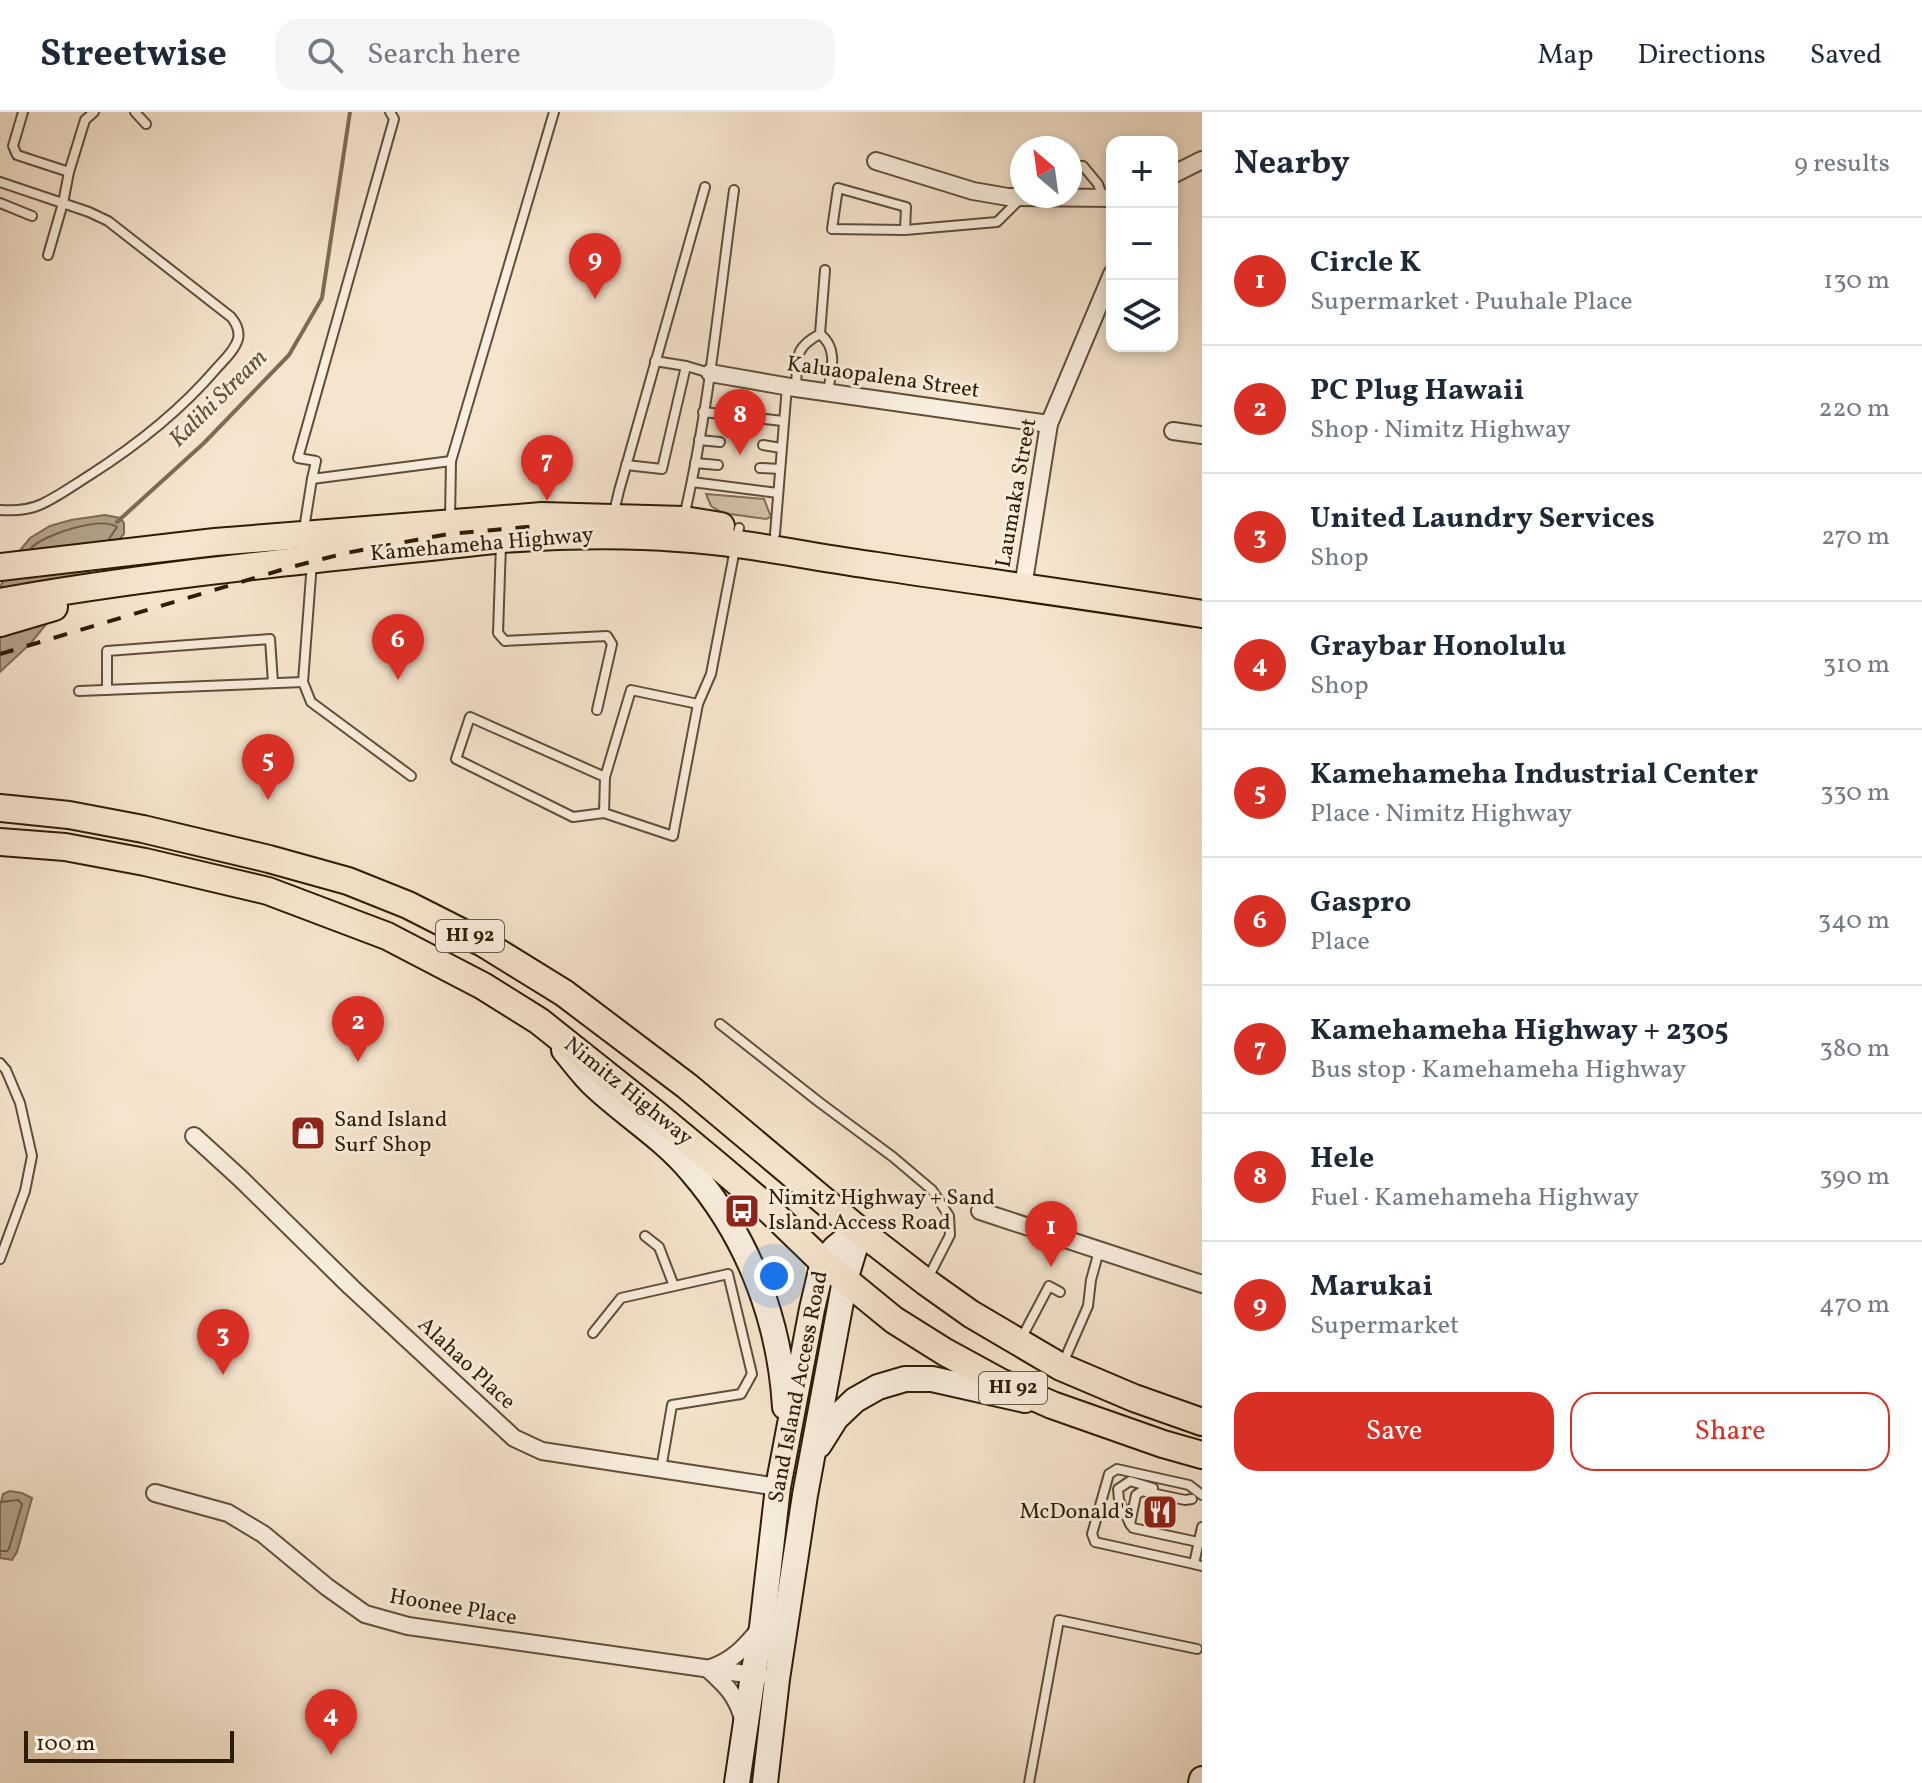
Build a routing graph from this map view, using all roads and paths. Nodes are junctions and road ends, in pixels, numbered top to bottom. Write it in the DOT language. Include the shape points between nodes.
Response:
graph roads {
  1 [pos="23,112"];
  2 [pos="94,112"];
  3 [pos="135,112"];
  4 [pos="390,112"];
  5 [pos="554,112"];
  6 [pos="84,116"];
  7 [pos="146,124"];
  8 [pos="876,161"];
  9 [pos="1196,163"];
  10 [pos="1082,166"];
  11 [pos="69,172"];
  12 [pos="1178,174"];
  13 [pos="0,182"];
  14 [pos="705,187"];
  15 [pos="734,190"];
  16 [pos="1106,195"];
  17 [pos="1010,197"];
  18 [pos="1082,198"];
  19 [pos="1106,198"];
  20 [pos="0,203"];
  21 [pos="63,203"];
  22 [pos="1010,208"];
  23 [pos="32,216"];
  24 [pos="905,230"];
  25 [pos="48,255"];
  26 [pos="825,270"];
  27 [pos="1109,280"];
  28 [pos="820,334"];
  29 [pos="655,361"];
  30 [pos="686,366"];
  31 [pos="710,373"];
  32 [pos="791,387"];
  33 [pos="828,392"];
  34 [pos="703,412"];
  35 [pos="783,421"];
  36 [pos="1049,424"];
  37 [pos="1173,431"];
  38 [pos="1202,435"];
  39 [pos="699,440"];
  40 [pos="720,442"];
  41 [pos="763,445"];
  42 [pos="781,448"];
  43 [pos="451,461"];
  44 [pos="695,463"];
  45 [pos="626,465"];
  46 [pos="718,465"];
  47 [pos="760,468"];
  48 [pos="780,469"];
  49 [pos="312,479"];
  50 [pos="692,482"];
  51 [pos="778,493"];
  52 [pos="0,510"];
  53 [pos="613,516"];
  54 [pos="684,520"];
  55 [pos="450,524"];
  56 [pos="304,534"];
  57 [pos="775,534"];
  58 [pos="738,536"];
  59 [pos="502,539"];
  60 [pos="312,560"];
  61 [pos="2,567"];
  62 [pos="1024,580"];
  63 [pos="88,591"];
  64 [pos="1202,598"];
  65 [pos="0,602"];
  66 [pos="1202,614"];
  67 [pos="0,623"];
  68 [pos="303,682"];
  69 [pos="273,683"];
  70 [pos="107,690"];
  71 [pos="79,691"];
  72 [pos="698,704"];
  73 [pos="597,710"];
  74 [pos="411,776"];
  75 [pos="605,777"];
  76 [pos="0,808"];
  77 [pos="604,813"];
  78 [pos="0,842"];
  79 [pos="539,1021"];
  80 [pos="720,1024"];
  81 [pos="0,1063"];
  82 [pos="194,1136"];
  83 [pos="980,1211"];
  84 [pos="860,1231"];
  85 [pos="645,1236"];
  86 [pos="1099,1249"];
  87 [pos="0,1259"];
  88 [pos="823,1262"];
  89 [pos="845,1280"];
  90 [pos="926,1282"];
  91 [pos="1202,1284"];
  92 [pos="674,1286"];
  93 [pos="1060,1292"];
  94 [pos="1044,1297"];
  95 [pos="1054,1302"];
  96 [pos="1039,1307"];
  97 [pos="1049,1312"];
  98 [pos="1075,1313"];
  99 [pos="1033,1316"];
  100 [pos="1084,1317"];
  101 [pos="1043,1322"];
  102 [pos="1069,1323"];
  103 [pos="1079,1329"];
  104 [pos="593,1333"];
  105 [pos="1063,1333"];
  106 [pos="1075,1339"];
  107 [pos="1019,1343"];
  108 [pos="1061,1367"];
  109 [pos="1052,1405"];
  110 [pos="1202,1422"];
  111 [pos="787,1438"];
  112 [pos="1200,1456"];
  113 [pos="811,1457"];
  114 [pos="661,1469"];
  115 [pos="778,1487"];
  116 [pos="155,1493"];
  117 [pos="1202,1495"];
  118 [pos="1192,1499"];
  119 [pos="1202,1504"];
  120 [pos="1130,1524"];
  121 [pos="1202,1527"];
  122 [pos="1198,1542"];
  123 [pos="1198,1565"];
  124 [pos="762,1627"];
  125 [pos="1197,1649"];
  126 [pos="708,1669"];
  127 [pos="753,1675"];
  128 [pos="777,1679"];
  129 [pos="745,1730"];
  130 [pos="737,1783"];
  131 [pos="765,1783"];
  132 [pos="1029,1783"];
  1 -- 11 [label="lane" via="13,146 17,155"];
  2 -- 6 [label="lane"];
  3 -- 7 [label="lane"];
  4 -- 49 [label="lane" via="394,119 298,458 316,461"];
  5 -- 43 [label="lane"];
  6 -- 11 [label="lane"];
  8 -- 17 [label="street" via="973,191"];
  9 -- 12 [label="street"];
  10 -- 16 [label="lane"];
  11 -- 21 [label="lane"];
  13 -- 21 [label="lane"];
  14 -- 29 [label="lane"];
  15 -- 31 [label="lane"];
  18 -- 19 [label="street"];
  20 -- 23 [label="lane"];
  21 -- 25 [label="lane"];
  21 -- 52 [label="lane" via="118,228 231,317 238,339 175,413 141,440 44,503"];
  22 -- 24 [label="lane" via="997,222"];
  24 -- 24 [label="lane" via="832,229 838,188 906,207"];
  26 -- 28 [label="lane"];
  27 -- 36 [label="street, Laumaka Street"];
  28 -- 32 [label="lane" via="801,347"];
  28 -- 33 [label="lane" via="833,352"];
  29 -- 30 [label="lane"];
  29 -- 45 [label="lane"];
  30 -- 31 [label="lane"];
  30 -- 45 [label="lane" via="662,469"];
  31 -- 32 [label="street, Kaluaopalena Street"];
  31 -- 34 [label="lane"];
  32 -- 33 [label="street, Kaluaopalena Street"];
  32 -- 35 [label="lane"];
  33 -- 36 [label="street, Kaluaopalena Street"];
  34 -- 35 [label="lane"];
  34 -- 39 [label="lane"];
  35 -- 42 [label="lane"];
  36 -- 62 [label="street, Laumaka Street"];
  37 -- 38 [label="street"];
  39 -- 40 [label="lane"];
  39 -- 44 [label="lane"];
  41 -- 42 [label="lane"];
  42 -- 48 [label="lane"];
  43 -- 49 [label="lane"];
  43 -- 55 [label="lane"];
  44 -- 46 [label="lane"];
  44 -- 50 [label="lane"];
  45 -- 53 [label="lane"];
  47 -- 48 [label="lane"];
  48 -- 51 [label="lane"];
  49 -- 56 [label="lane"];
  50 -- 51 [label="lane"];
  50 -- 54 [label="lane"];
  51 -- 57 [label="lane"];
  53 -- 54 [label="main road, Kamehameha Highway"];
  53 -- 55 [label="main road, Kamehameha Highway"];
  54 -- 58 [label="main road, Kamehameha Highway"];
  55 -- 56 [label="main road, Kamehameha Highway"];
  56 -- 60 [label="lane"];
  56 -- 61 [label="main road, Kamehameha Highway"];
  57 -- 58 [label="main road, Kamehameha Highway"];
  57 -- 62 [label="main road, Kamehameha Highway"];
  58 -- 59 [label="main road, Kamehameha Highway"];
  58 -- 62 [label="main road, Kamehameha Highway" via="872,566"];
  58 -- 72 [label="lane" via="711,674"];
  59 -- 60 [label="main road, Kamehameha Highway"];
  59 -- 73 [label="lane" via="498,633 505,641 607,636 612,644"];
  60 -- 63 [label="main road, Kamehameha Highway" via="169,575"];
  60 -- 68 [label="lane"];
  62 -- 64 [label="main road, Kamehameha Highway"];
  62 -- 66 [label="main road, Kamehameha Highway"];
  63 -- 65 [label="main road"];
  63 -- 67 [label="main road"];
  68 -- 69 [label="lane"];
  68 -- 74 [label="lane" via="311,702"];
  69 -- 70 [label="lane"];
  69 -- 70 [label="lane" via="270,639 107,651"];
  70 -- 71 [label="lane"];
  72 -- 75 [label="lane" via="631,690"];
  72 -- 77 [label="lane" via="673,836"];
  75 -- 77 [label="lane"];
  75 -- 77 [label="lane" via="470,717 456,759 573,817"];
  76 -- 84 [label="main road, Nimitz Highway / HI 92" via="143,829 348,881 408,905 564,993 687,1086"];
  78 -- 79 [label="main road, Nimitz Highway / HI 92" via="65,847 268,891 387,936"];
  79 -- 88 [label="main road, Nimitz Highway / HI 92" via="728,1174"];
  79 -- 111 [label="main road" via="594,1085 692,1171 731,1227 772,1325"];
  80 -- 90 [label="lane" via="932,1190 949,1216 950,1235"];
  81 -- 87 [label="lane" via="20,1103 32,1156"];
  82 -- 114 [label="street, Alahao Place" via="514,1438 542,1451"];
  83 -- 86 [label="street"];
  84 -- 88 [label="main road, Sand Island Access Road"];
  84 -- 89 [label="main road, Sand Island Access Road"];
  84 -- 90 [label="main road, Nimitz Highway / HI 92"];
  85 -- 92 [label="lane" via="659,1247"];
  86 -- 91 [label="street"];
  86 -- 100 [label="lane"];
  88 -- 89 [label="main road, Nimitz Highway / HI 92"];
  88 -- 111 [label="main road, Sand Island Access Road"];
  89 -- 109 [label="main road, Nimitz Highway / HI 92" via="945,1352"];
  89 -- 113 [label="main road, Sand Island Access Road"];
  90 -- 107 [label="main road, Nimitz Highway / HI 92"];
  92 -- 104 [label="lane" via="621,1298"];
  92 -- 114 [label="lane" via="728,1274 752,1374 741,1394 672,1405"];
  93 -- 94 [label="lane" via="1049,1286"];
  94 -- 95 [label="lane"];
  94 -- 96 [label="lane"];
  96 -- 97 [label="lane"];
  96 -- 99 [label="lane"];
  98 -- 100 [label="lane"];
  99 -- 101 [label="lane"];
  99 -- 107 [label="lane"];
  100 -- 103 [label="lane"];
  102 -- 103 [label="lane"];
  103 -- 106 [label="lane"];
  105 -- 106 [label="lane"];
  106 -- 108 [label="lane"];
  107 -- 108 [label="main road, Nimitz Highway / HI 92"];
  108 -- 110 [label="main road, Nimitz Highway / HI 92"];
  109 -- 112 [label="main road, Nimitz Highway / HI 92"];
  109 -- 113 [label="main road" via="932,1379 905,1379 855,1400 836,1418"];
  111 -- 115 [label="main road, Sand Island Access Road"];
  113 -- 128 [label="main road, Sand Island Access Road"];
  114 -- 115 [label="street, Alahao Place"];
  115 -- 124 [label="main road, Sand Island Access Road"];
  116 -- 126 [label="street, Hoonee Place" via="228,1513 365,1614 408,1626"];
  117 -- 123 [label="lane" via="1189,1485 1117,1469 1109,1474 1092,1534 1095,1542"];
  118 -- 119 [label="lane"];
  118 -- 120 [label="lane" via="1142,1491 1136,1495"];
  118 -- 120 [label="lane" via="1126,1482 1118,1494"];
  120 -- 122 [label="lane"];
  121 -- 122 [label="lane"];
  122 -- 123 [label="lane"];
  124 -- 126 [label="street" via="744,1649"];
  124 -- 127 [label="main road, Sand Island Access Road"];
  125 -- 132 [label="lane" via="1059,1620"];
  126 -- 127 [label="street, Hoonee Place"];
  126 -- 129 [label="street" via="728,1687"];
  127 -- 128 [label="street, Hoonee Place"];
  127 -- 129 [label="main road, Sand Island Access Road"];
  128 -- 131 [label="main road, Sand Island Access Road"];
  129 -- 130 [label="main road, Sand Island Access Road"];
}
